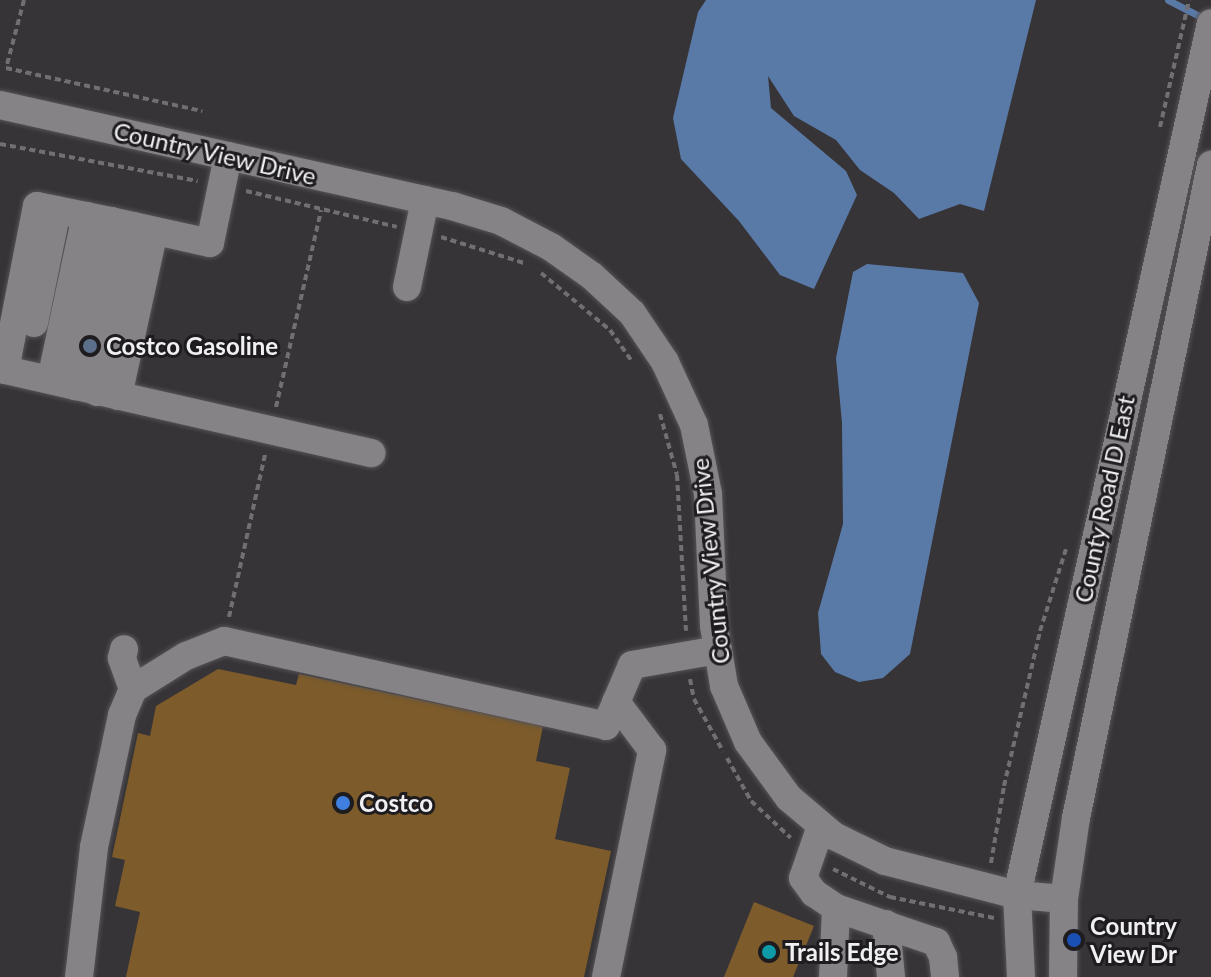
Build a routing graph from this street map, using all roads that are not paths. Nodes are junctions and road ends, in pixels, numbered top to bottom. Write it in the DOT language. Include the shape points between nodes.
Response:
graph roads {
  1 [pos="1211,23"];
  2 [pos="0,105"];
  3 [pos="228,156"];
  4 [pos="1211,165"];
  5 [pos="425,200"];
  6 [pos="121,223"];
  7 [pos="407,287"];
  8 [pos="86,388"];
  9 [pos="371,453"];
  10 [pos="124,649"];
  11 [pos="718,650"];
  12 [pos="133,689"];
  13 [pos="616,702"];
  14 [pos="821,826"];
  15 [pos="1004,891"];
  16 [pos="1064,899"];
  17 [pos="836,908"];
  18 [pos="886,924"];
  19 [pos="79,977"];
  20 [pos="606,977"];
  21 [pos="833,977"];
  22 [pos="891,977"];
  23 [pos="945,977"];
  24 [pos="1021,977"];
  25 [pos="1063,977"];
  1 -- 15 [label="street, County Road D East"];
  2 -- 3 [label="street, Country View Drive"];
  3 -- 5 [label="street, Country View Drive"];
  3 -- 6 [label="street" via="210,243"];
  4 -- 16 [label="street, County Road D East" via="1076,818"];
  5 -- 7 [label="street"];
  5 -- 11 [label="street, Country View Drive" via="501,221 551,247 632,313 665,362 694,425 708,494"];
  6 -- 8 [label="street"];
  6 -- 8 [label="street"];
  6 -- 8 [label="street" via="57,210 14,372"];
  8 -- 9 [label="street"];
  10 -- 12 [label="street"];
  11 -- 13 [label="street" via="632,665"];
  11 -- 14 [label="street, Country View Drive" via="724,686 748,742 789,798"];
  12 -- 13 [label="street" via="186,656 224,641 606,726"];
  12 -- 19 [label="street" via="122,715 94,847"];
  13 -- 20 [label="street" via="652,750"];
  14 -- 15 [label="street, Country View Drive" via="885,861"];
  14 -- 17 [label="street" via="803,878"];
  15 -- 16 [label="street, Country View Drive"];
  15 -- 24 [label="street, County Road D East"];
  16 -- 25 [label="street, County Road D East"];
  17 -- 18 [label="street"];
  17 -- 21 [label="street"];
  18 -- 22 [label="street"];
  18 -- 23 [label="street" via="936,942"];
}
